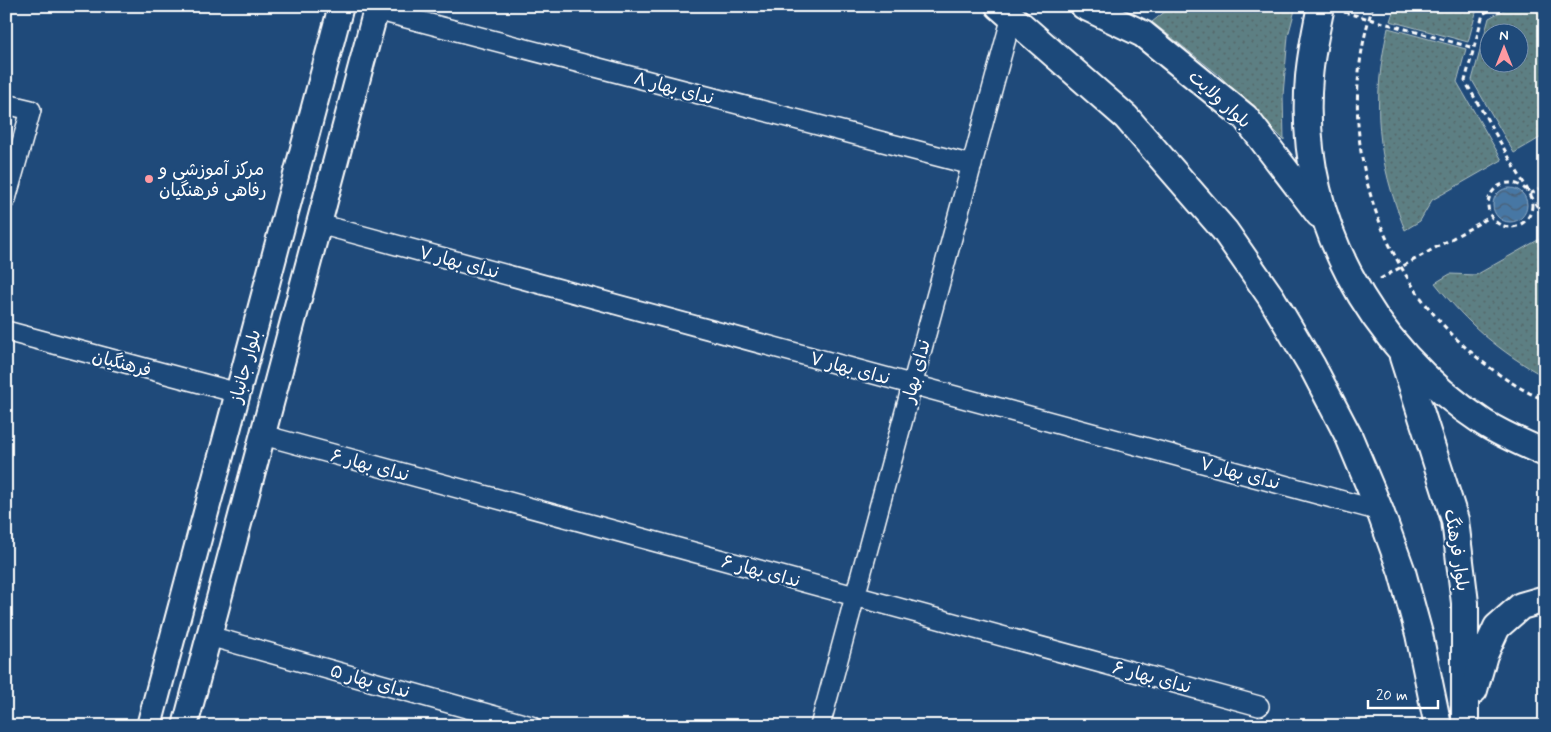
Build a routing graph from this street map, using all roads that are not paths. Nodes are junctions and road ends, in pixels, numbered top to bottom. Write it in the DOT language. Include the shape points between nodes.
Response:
graph roads {
  1 [pos="341,6"];
  2 [pos="1084,6"];
  3 [pos="376,8"];
  4 [pos="1331,9"];
  5 [pos="1006,11"];
  6 [pos="6,104"];
  7 [pos="972,165"];
  8 [pos="6,199"];
  9 [pos="319,224"];
  10 [pos="1327,224"];
  11 [pos="6,331"];
  12 [pos="1401,352"];
  13 [pos="912,384"];
  14 [pos="238,394"];
  15 [pos="263,435"];
  16 [pos="1545,453"];
  17 [pos="1380,511"];
  18 [pos="855,596"];
  19 [pos="1545,601"];
  20 [pos="209,636"];
  21 [pos="1259,706"];
  22 [pos="1465,723"];
  23 [pos="149,726"];
  24 [pos="185,726"];
  25 [pos="531,726"];
  26 [pos="820,726"];
  27 [pos="1438,726"];
  1 -- 14 [label="street, بلوار جانباز"];
  2 -- 10 [label="main road, بلوار ولایت" via="1143,34 1245,117"];
  3 -- 7 [label="street, ندای بهار ۸"];
  3 -- 9 [label="street, بلوار جانباز"];
  4 -- 10 [label="main road" via="1313,42 1308,116 1317,189"];
  5 -- 7 [label="street, ندای بهار"];
  5 -- 17 [label="main road" via="1126,117 1225,231 1271,297 1312,366 1349,437"];
  6 -- 8 [label="street" via="31,110"];
  7 -- 13 [label="street, ندای بهار"];
  9 -- 13 [label="street, ندای بهار ۷"];
  9 -- 15 [label="street, بلوار جانباز"];
  10 -- 12 [label="main road" via="1358,292"];
  11 -- 14 [label="street, فرهنگیان"];
  12 -- 16 [label="main road" via="1426,378 1485,424"];
  12 -- 22 [label="main road, بلوار فرهنگ" via="1456,520 1466,603"];
  13 -- 17 [label="street, ندای بهار ۷"];
  13 -- 18 [label="street, ندای بهار"];
  14 -- 23 [label="street, بلوار جانباز"];
  15 -- 18 [label="street, ندای بهار ۶"];
  15 -- 20 [label="street, بلوار جانباز"];
  17 -- 27 [label="main road" via="1402,572 1419,634"];
  18 -- 21 [label="street, ندای بهار ۶"];
  18 -- 26 [label="street, ندای بهار"];
  19 -- 22 [label="main road" via="1521,606 1496,627 1484,654"];
  20 -- 24 [label="street, بلوار جانباز"];
  20 -- 25 [label="street, ندای بهار ۵"];
}
